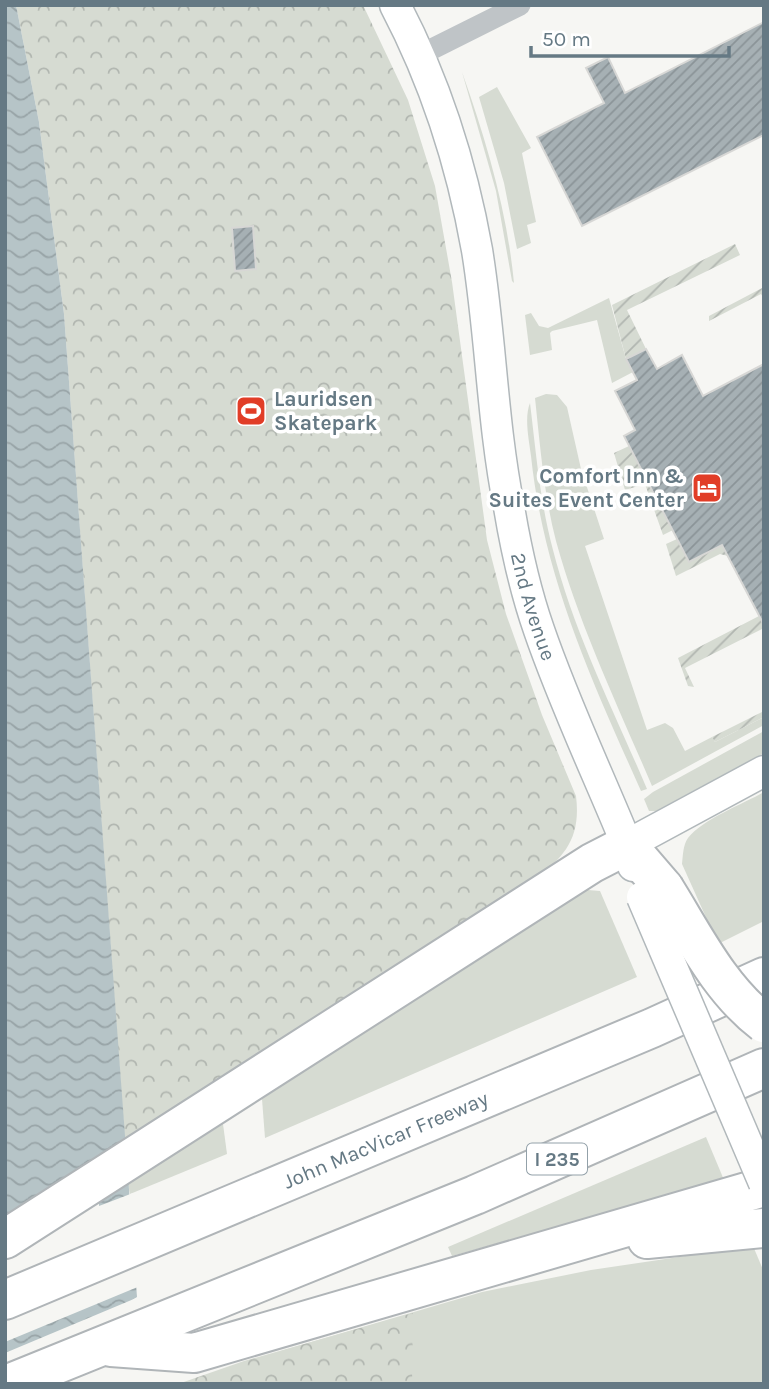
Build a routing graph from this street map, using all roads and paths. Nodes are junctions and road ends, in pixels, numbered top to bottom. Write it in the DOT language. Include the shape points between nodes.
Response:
graph roads {
  1 [pos="395,5"];
  2 [pos="520,5"];
  3 [pos="419,55"];
  4 [pos="764,771"];
  5 [pos="627,845"];
  6 [pos="653,892"];
  7 [pos="764,950"];
  8 [pos="764,977"];
  9 [pos="764,1023"];
  10 [pos="764,1068"];
  11 [pos="485,1098"];
  12 [pos="764,1185"];
  13 [pos="764,1228"];
  14 [pos="5,1239"];
  15 [pos="565,1246"];
  16 [pos="5,1300"];
  17 [pos="99,1346"];
  18 [pos="8,1384"];
  1 -- 3 [label="main road, 2nd Avenue"];
  2 -- 3 [label="street"];
  3 -- 5 [label="main road, 2nd Avenue" via="453,152 477,249 498,436 521,568 538,629"];
  4 -- 5 [label="main road"];
  5 -- 6 [label="highway"];
  5 -- 14 [label="highway" via="592,863"];
  6 -- 9 [label="highway, bridge" via="739,1000"];
  6 -- 12 [label="main road, bridge"];
  7 -- 11 [label="highway"];
  8 -- 11 [label="highway, John MacVicar Freeway"];
  10 -- 17 [label="highway, I 235" via="348,1247"];
  11 -- 16 [label="highway, John MacVicar Freeway"];
  12 -- 15 [label="highway"];
  13 -- 15 [label="highway"];
  15 -- 17 [label="highway" via="194,1353"];
  17 -- 18 [label="highway, I 235"];
}
